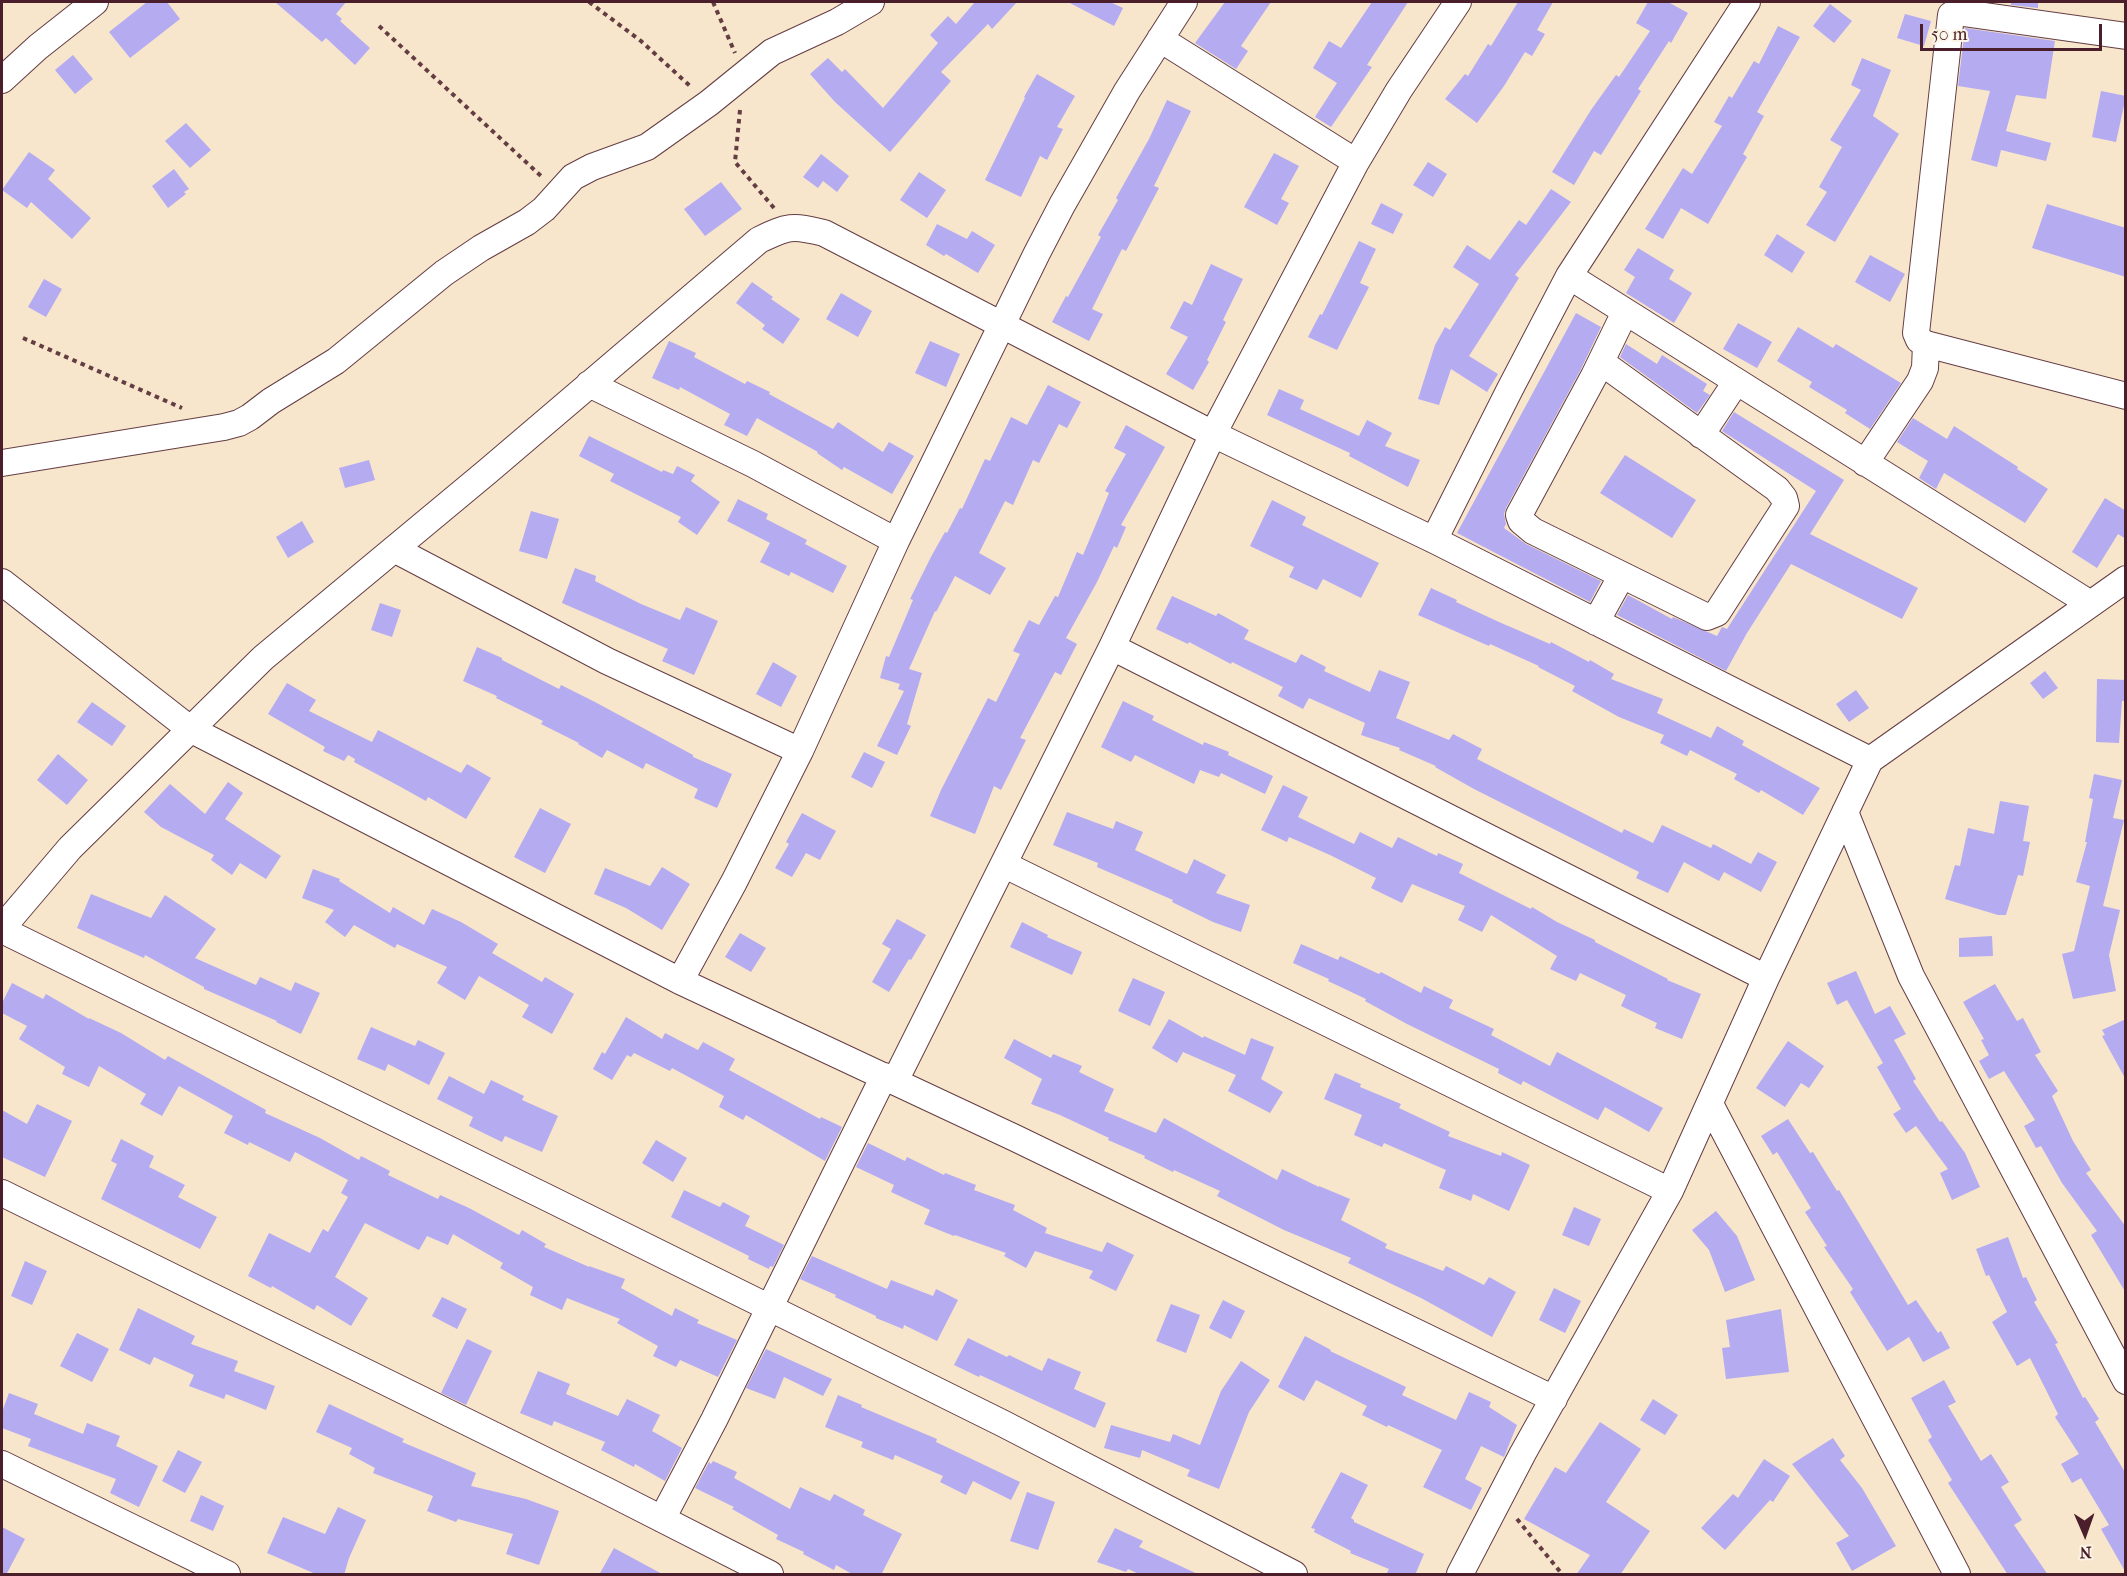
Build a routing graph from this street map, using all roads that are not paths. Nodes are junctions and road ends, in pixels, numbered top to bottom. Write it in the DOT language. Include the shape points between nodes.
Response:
graph roads {
  1 [pos="95,2"];
  2 [pos="872,2"];
  3 [pos="1184,2"];
  4 [pos="1458,2"];
  5 [pos="1747,2"];
  6 [pos="2126,36"];
  7 [pos="1160,39"];
  8 [pos="2,81"];
  9 [pos="1356,162"];
  10 [pos="1569,276"];
  11 [pos="1625,312"];
  12 [pos="1002,326"];
  13 [pos="1926,344"];
  14 [pos="1601,362"];
  15 [pos="1736,382"];
  16 [pos="589,384"];
  17 [pos="2126,396"];
  18 [pos="1213,434"];
  19 [pos="1701,435"];
  20 [pos="2,463"];
  21 [pos="1865,463"];
  22 [pos="1434,540"];
  23 [pos="896,541"];
  24 [pos="394,549"];
  25 [pos="1622,575"];
  26 [pos="2126,579"];
  27 [pos="2,582"];
  28 [pos="2089,603"];
  29 [pos="1596,622"];
  30 [pos="1112,647"];
  31 [pos="190,729"];
  32 [pos="800,752"];
  33 [pos="1870,760"];
  34 [pos="1845,812"];
  35 [pos="1005,865"];
  36 [pos="2,929"];
  37 [pos="1766,978"];
  38 [pos="680,981"];
  39 [pos="890,1078"];
  40 [pos="1710,1104"];
  41 [pos="1670,1191"];
  42 [pos="2,1193"];
  43 [pos="770,1308"];
  44 [pos="2126,1382"];
  45 [pos="1554,1399"];
  46 [pos="2,1464"];
  47 [pos="662,1519"];
  48 [pos="227,1575"];
  49 [pos="770,1575"];
  50 [pos="1294,1575"];
  51 [pos="1460,1575"];
  52 [pos="1957,1575"];
  1 -- 8 [label="street"];
  2 -- 20 [label="street" via="772,52 647,147 573,177 527,222 444,273 336,361 239,423"];
  3 -- 7 [label="street"];
  4 -- 9 [label="street"];
  5 -- 10 [label="street"];
  6 -- 13 [label="street" via="1956,12 1951,15 1916,333"];
  7 -- 9 [label="street"];
  7 -- 12 [label="street" via="1062,205"];
  9 -- 18 [label="street"];
  10 -- 11 [label="street"];
  10 -- 22 [label="street"];
  11 -- 14 [label="street"];
  11 -- 15 [label="street"];
  12 -- 16 [label="street" via="824,233 789,227 759,240"];
  12 -- 18 [label="street"];
  12 -- 23 [label="street"];
  13 -- 17 [label="street"];
  13 -- 21 [label="street" via="1920,381"];
  14 -- 19 [label="street"];
  14 -- 25 [label="street" via="1520,515 1521,521 1533,531"];
  15 -- 19 [label="street"];
  15 -- 21 [label="street"];
  16 -- 23 [label="street" via="753,464"];
  16 -- 24 [label="street"];
  18 -- 22 [label="street"];
  18 -- 30 [label="street"];
  19 -- 25 [label="street" via="1777,489 1786,506 1717,613 1707,617"];
  21 -- 28 [label="street"];
  22 -- 29 [label="street"];
  23 -- 32 [label="street"];
  24 -- 31 [label="street" via="263,658"];
  24 -- 32 [label="street" via="606,661"];
  25 -- 29 [label="street"];
  26 -- 28 [label="street"];
  27 -- 31 [label="street"];
  28 -- 33 [label="street"];
  29 -- 33 [label="street"];
  30 -- 35 [label="street"];
  30 -- 37 [label="street"];
  31 -- 36 [label="street" via="70,848"];
  31 -- 38 [label="street"];
  32 -- 38 [label="street"];
  33 -- 34 [label="street"];
  34 -- 37 [label="street"];
  34 -- 44 [label="street" via="1911,976"];
  35 -- 39 [label="street"];
  35 -- 41 [label="street"];
  36 -- 43 [label="street"];
  37 -- 40 [label="street"];
  38 -- 39 [label="street"];
  39 -- 43 [label="street"];
  39 -- 45 [label="street"];
  40 -- 41 [label="street"];
  40 -- 52 [label="street"];
  41 -- 45 [label="street"];
  42 -- 47 [label="street"];
  43 -- 47 [label="street"];
  43 -- 50 [label="street"];
  45 -- 51 [label="street"];
  46 -- 48 [label="street"];
  47 -- 49 [label="street"];
}
